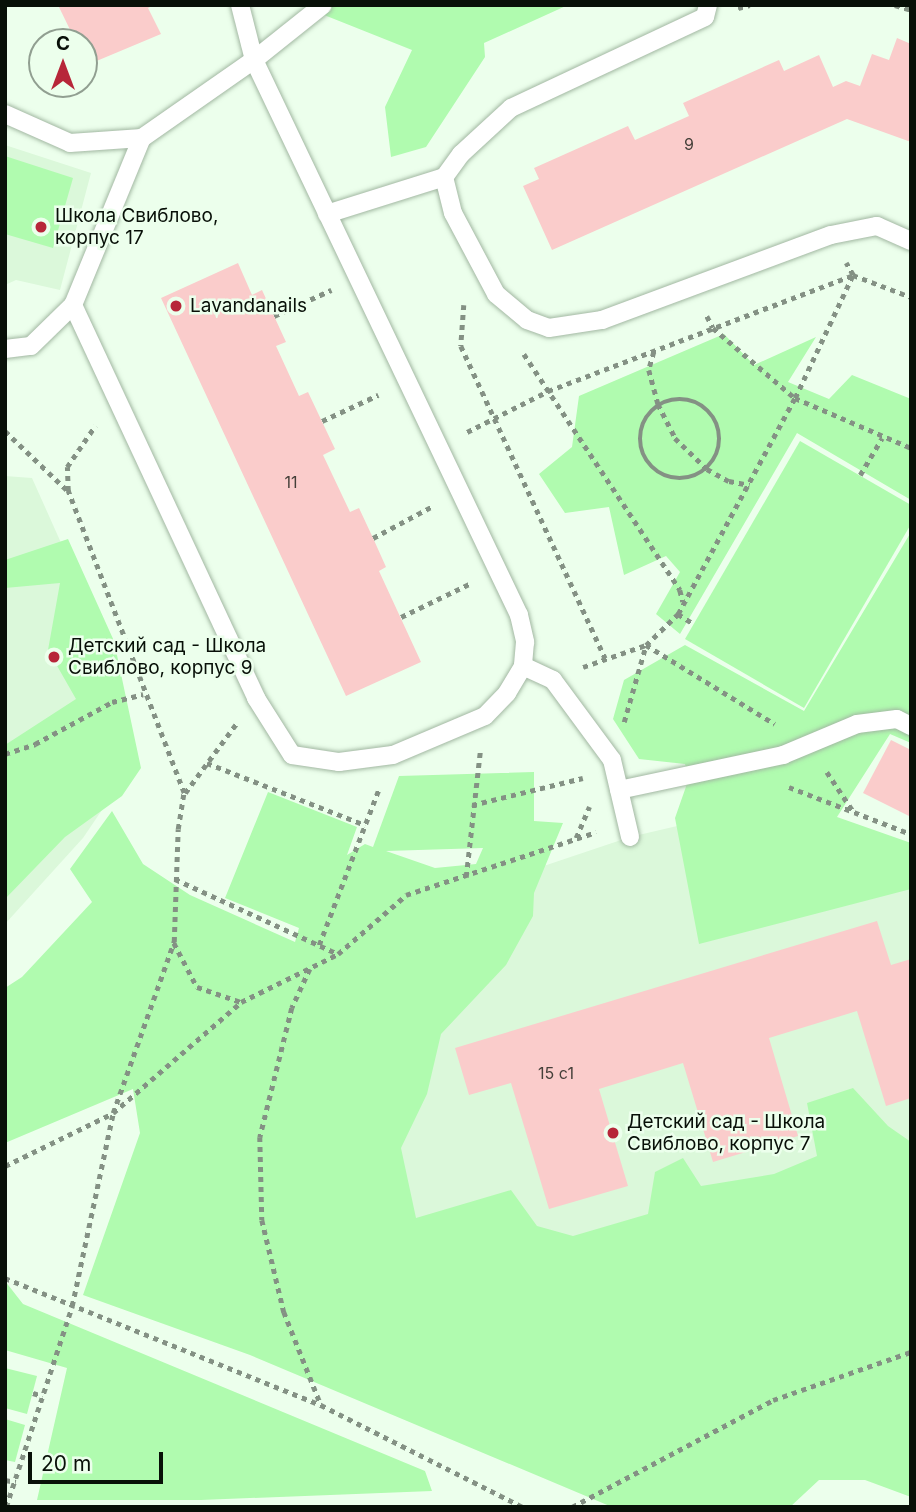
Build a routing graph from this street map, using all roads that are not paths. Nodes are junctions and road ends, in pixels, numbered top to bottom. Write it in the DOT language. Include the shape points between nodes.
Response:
graph roads {
  1 [pos="240,5"];
  2 [pos="323,5"];
  3 [pos="708,5"];
  4 [pos="254,60"];
  5 [pos="5,114"];
  6 [pos="142,138"];
  7 [pos="444,177"];
  8 [pos="327,214"];
  9 [pos="911,241"];
  10 [pos="74,305"];
  11 [pos="5,349"];
  12 [pos="523,666"];
  13 [pos="911,726"];
  14 [pos="619,790"];
  15 [pos="629,829"];
  1 -- 4 [label="lane"];
  2 -- 4 [label="lane"];
  3 -- 7 [label="lane" via="705,17 511,108 461,154"];
  4 -- 6 [label="lane"];
  4 -- 8 [label="lane"];
  5 -- 6 [label="lane" via="70,143"];
  6 -- 10 [label="lane"];
  7 -- 8 [label="lane"];
  7 -- 9 [label="lane" via="468,245 496,294 527,320 550,328 602,320 831,235 877,226"];
  8 -- 12 [label="lane" via="519,615 525,642"];
  10 -- 11 [label="lane" via="31,346"];
  10 -- 12 [label="lane" via="256,698 292,754 339,762 393,754 485,716 507,693"];
  12 -- 14 [label="lane" via="553,680 612,761"];
  13 -- 14 [label="lane" via="897,719 857,724 783,754"];
  14 -- 15 [label="lane"];
}
